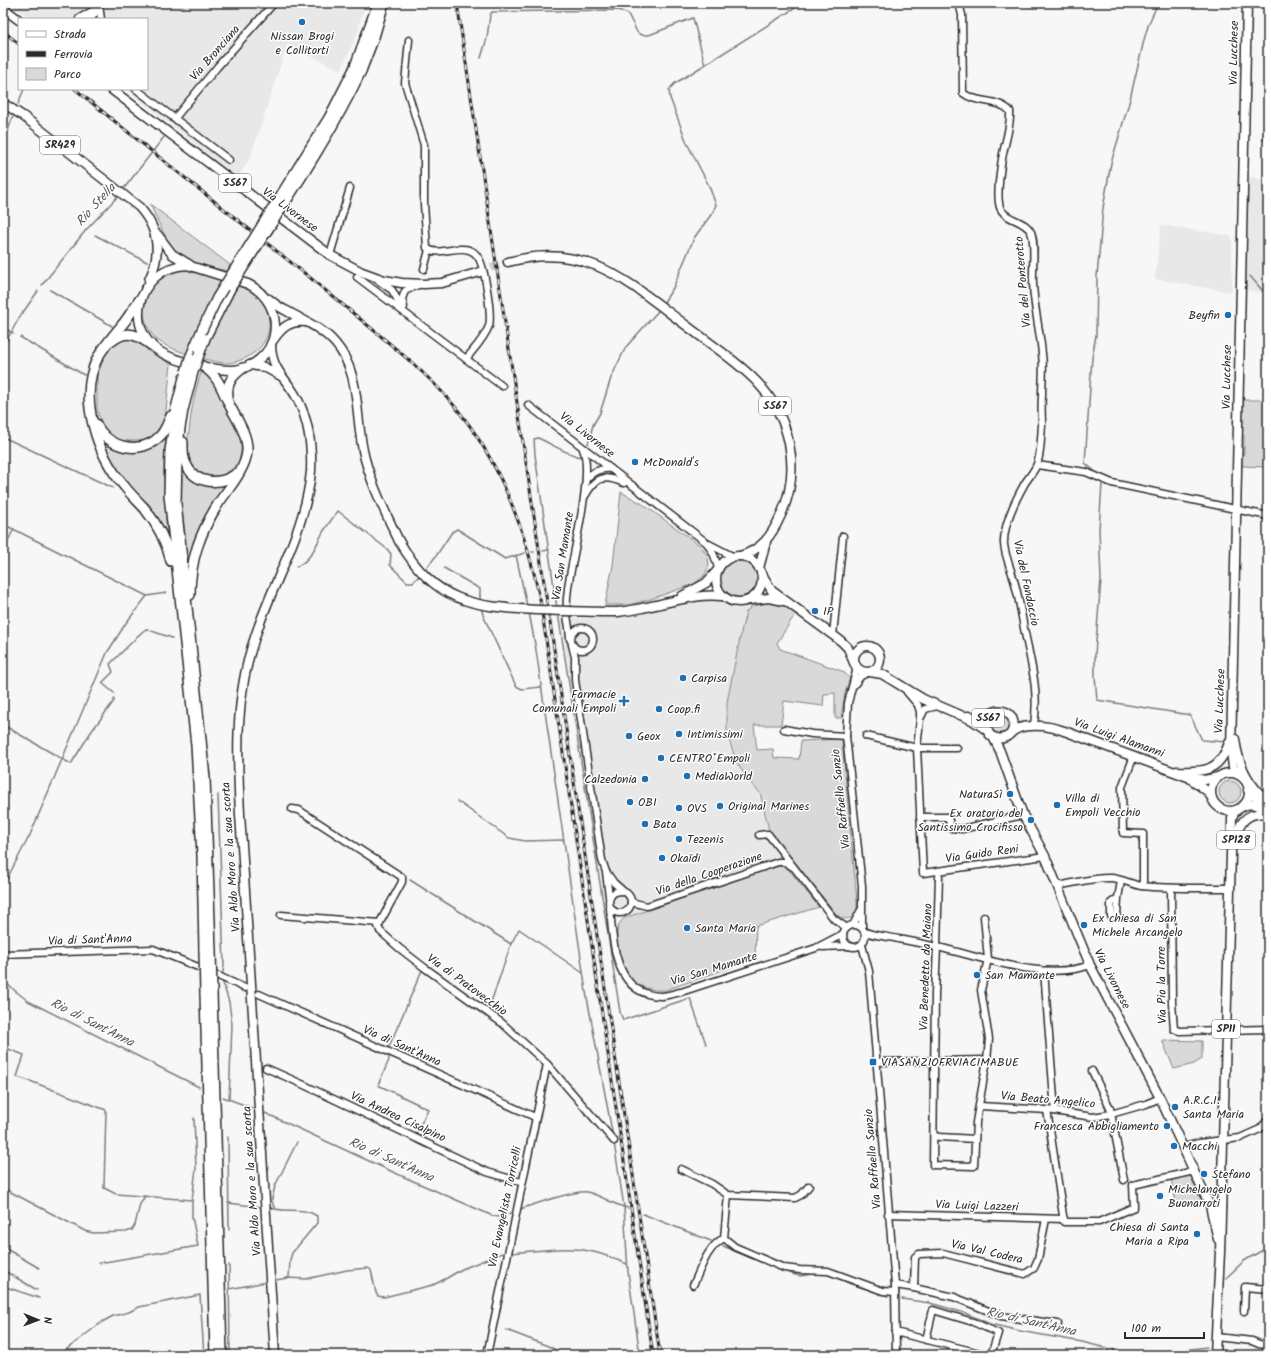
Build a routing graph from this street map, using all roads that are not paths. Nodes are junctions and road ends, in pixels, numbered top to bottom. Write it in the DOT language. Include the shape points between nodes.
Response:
graph roads {
  1 [pos="274,3"];
  2 [pos="378,3"];
  3 [pos="384,3"];
  4 [pos="960,3"];
  5 [pos="1247,3"];
  6 [pos="98,6"];
  7 [pos="3,8"];
  8 [pos="81,18"];
  9 [pos="91,18"];
  10 [pos="101,18"];
  11 [pos="18,19"];
  12 [pos="409,40"];
  13 [pos="358,70"];
  14 [pos="112,90"];
  15 [pos="137,90"];
  16 [pos="3,103"];
  17 [pos="174,119"];
  18 [pos="229,160"];
  19 [pos="350,188"];
  20 [pos="154,231"];
  21 [pos="428,250"];
  22 [pos="330,255"];
  23 [pos="508,262"];
  24 [pos="193,266"];
  25 [pos="424,269"];
  26 [pos="480,272"];
  27 [pos="363,275"];
  28 [pos="424,284"];
  29 [pos="142,294"];
  30 [pos="265,297"];
  31 [pos="406,312"];
  32 [pos="309,323"];
  33 [pos="272,342"];
  34 [pos="151,346"];
  35 [pos="105,347"];
  36 [pos="466,359"];
  37 [pos="201,365"];
  38 [pos="246,366"];
  39 [pos="188,374"];
  40 [pos="282,376"];
  41 [pos="502,386"];
  42 [pos="186,398"];
  43 [pos="229,404"];
  44 [pos="528,405"];
  45 [pos="91,412"];
  46 [pos="583,447"];
  47 [pos="1037,465"];
  48 [pos="241,469"];
  49 [pos="611,469"];
  50 [pos="586,479"];
  51 [pos="634,488"];
  52 [pos="583,499"];
  53 [pos="1236,509"];
  54 [pos="1268,516"];
  55 [pos="844,536"];
  56 [pos="766,541"];
  57 [pos="707,543"];
  58 [pos="737,556"];
  59 [pos="717,570"];
  60 [pos="760,570"];
  61 [pos="722,596"];
  62 [pos="748,600"];
  63 [pos="787,601"];
  64 [pos="670,602"];
  65 [pos="181,609"];
  66 [pos="567,616"];
  67 [pos="585,628"];
  68 [pos="190,634"];
  69 [pos="833,635"];
  70 [pos="842,641"];
  71 [pos="571,642"];
  72 [pos="864,646"];
  73 [pos="590,648"];
  74 [pos="880,658"];
  75 [pos="854,664"];
  76 [pos="575,671"];
  77 [pos="869,672"];
  78 [pos="891,679"];
  79 [pos="902,687"];
  80 [pos="851,690"];
  81 [pos="1232,704"];
  82 [pos="937,706"];
  83 [pos="992,713"];
  84 [pos="960,714"];
  85 [pos="1012,717"];
  86 [pos="920,718"];
  87 [pos="1232,724"];
  88 [pos="1037,725"];
  89 [pos="784,729"];
  90 [pos="1012,731"];
  91 [pos="990,734"];
  92 [pos="846,736"];
  93 [pos="866,736"];
  94 [pos="917,748"];
  95 [pos="957,748"];
  96 [pos="1231,752"];
  97 [pos="1134,756"];
  98 [pos="1170,770"];
  99 [pos="1238,775"];
  100 [pos="1220,776"];
  101 [pos="1188,778"];
  102 [pos="1248,790"];
  103 [pos="1212,798"];
  104 [pos="1268,801"];
  105 [pos="1240,807"];
  106 [pos="1268,808"];
  107 [pos="292,809"];
  108 [pos="1268,814"];
  109 [pos="1023,815"];
  110 [pos="920,817"];
  111 [pos="759,835"];
  112 [pos="1045,856"];
  113 [pos="793,867"];
  114 [pos="606,872"];
  115 [pos="939,876"];
  116 [pos="1121,881"];
  117 [pos="1057,886"];
  118 [pos="1143,886"];
  119 [pos="1171,888"];
  120 [pos="1230,888"];
  121 [pos="622,890"];
  122 [pos="609,898"];
  123 [pos="1118,898"];
  124 [pos="631,902"];
  125 [pos="863,906"];
  126 [pos="610,908"];
  127 [pos="624,912"];
  128 [pos="281,915"];
  129 [pos="984,917"];
  130 [pos="380,923"];
  131 [pos="850,926"];
  132 [pos="612,929"];
  133 [pos="864,930"];
  134 [pos="843,934"];
  135 [pos="877,936"];
  136 [pos="863,943"];
  137 [pos="850,946"];
  138 [pos="937,947"];
  139 [pos="816,948"];
  140 [pos="207,950"];
  141 [pos="3,954"];
  142 [pos="988,959"];
  143 [pos="867,961"];
  144 [pos="1090,965"];
  145 [pos="198,967"];
  146 [pos="1044,971"];
  147 [pos="220,976"];
  148 [pos="245,988"];
  149 [pos="208,992"];
  150 [pos="259,994"];
  151 [pos="1268,1029"];
  152 [pos="1226,1030"];
  153 [pos="935,1060"];
  154 [pos="987,1060"];
  155 [pos="876,1062"];
  156 [pos="547,1064"];
  157 [pos="266,1068"];
  158 [pos="1092,1071"];
  159 [pos="1160,1098"];
  160 [pos="980,1106"];
  161 [pos="1047,1110"];
  162 [pos="1055,1112"];
  163 [pos="1111,1114"];
  164 [pos="535,1117"];
  165 [pos="1268,1120"];
  166 [pos="934,1136"];
  167 [pos="975,1139"];
  168 [pos="1224,1140"];
  169 [pos="614,1141"];
  170 [pos="1183,1147"];
  171 [pos="681,1169"];
  172 [pos="1194,1171"];
  173 [pos="1124,1180"];
  174 [pos="521,1182"];
  175 [pos="809,1186"];
  176 [pos="728,1195"];
  177 [pos="1210,1206"];
  178 [pos="1221,1207"];
  179 [pos="888,1214"];
  180 [pos="1046,1219"];
  181 [pos="1064,1220"];
  182 [pos="724,1238"];
  183 [pos="1220,1252"];
  184 [pos="693,1285"];
  185 [pos="895,1285"];
  186 [pos="914,1288"];
  187 [pos="1268,1289"];
  188 [pos="895,1292"];
  189 [pos="1244,1311"];
  190 [pos="1058,1324"];
  191 [pos="895,1332"];
  192 [pos="1216,1337"];
  193 [pos="926,1340"];
  194 [pos="1268,1346"];
  195 [pos="215,1355"];
  196 [pos="222,1355"];
  197 [pos="275,1355"];
  198 [pos="486,1355"];
  199 [pos="896,1355"];
  200 [pos="989,1355"];
  201 [pos="1214,1355"];
  1 -- 17 [label="street, Via Bronciana"];
  2 -- 13 [label="highway"];
  3 -- 13 [label="highway" via="374,37"];
  4 -- 47 [label="street, Via del Ponterotto" via="963,93 1006,106 1010,111 1011,118 1003,153 999,204 1004,214 1024,224 1032,237 1035,304 1042,356 1042,426"];
  5 -- 53 [label="main road, Via Lucchese"];
  6 -- 8 [label="main road"];
  6 -- 9 [label="main road"];
  6 -- 10 [label="street"];
  7 -- 11 [label="main road"];
  12 -- 21 [label="street" via="405,83 424,145 424,204"];
  13 -- 39 [label="highway, bridge" via="345,104 228,293"];
  13 -- 39 [label="highway, bridge" via="217,298 190,358"];
  14 -- 22 [label="main road, Via Livornese / SS67"];
  15 -- 17 [label="street"];
  16 -- 20 [label="main road, SR429" via="143,211"];
  17 -- 18 [label="street"];
  19 -- 22 [label="street"];
  20 -- 24 [label="main road, SR429" via="172,254"];
  20 -- 29 [label="main road, SR429" via="157,244 156,260"];
  21 -- 25 [label="street"];
  21 -- 36 [label="street" via="435,252 468,249 476,255 482,265 490,323 480,342"];
  22 -- 27 [label="main road, Via Livornese / SS67"];
  23 -- 56 [label="main road, SS67" via="547,255 585,261 615,274 755,380 772,400 781,417 790,450 791,480 787,498"];
  24 -- 29 [label="main road" via="167,270 156,276"];
  24 -- 30 [label="main road" via="248,284"];
  26 -- 28 [label="main road, SS67" via="446,282"];
  27 -- 28 [label="main road, SS67" via="393,282"];
  27 -- 31 [label="street, Via Livornese / SS67"];
  27 -- 31 [label="street, Via Livornese / SS67" via="392,290"];
  28 -- 31 [label="street, SS67" via="405,291 402,299"];
  29 -- 34 [label="main road" via="140,321 142,331"];
  29 -- 35 [label="highway"];
  30 -- 32 [label="main road"];
  30 -- 33 [label="main road" via="272,307 275,318"];
  31 -- 36 [label="street, Via Livornese / SS67"];
  32 -- 33 [label="main road" via="290,324 281,330"];
  32 -- 64 [label="main road, bridge" via="332,339 350,368 365,458 379,500 407,556 423,574 448,593 466,601 507,608 617,612"];
  33 -- 38 [label="main road" via="260,358"];
  33 -- 40 [label="main road, Via Aldo Moro e la sua scorta" via="273,360"];
  34 -- 35 [label="highway" via="137,336 125,334"];
  34 -- 37 [label="main road" via="170,357"];
  35 -- 45 [label="highway" via="96,363 91,380"];
  36 -- 41 [label="street, Via Livornese / SS67"];
  37 -- 38 [label="main road" via="228,370"];
  37 -- 43 [label="highway" via="216,378"];
  38 -- 40 [label="main road, Via Aldo Moro e la sua scorta" via="264,367"];
  38 -- 43 [label="highway" via="228,384"];
  39 -- 42 [label="highway"];
  39 -- 45 [label="highway" via="165,430 146,445 130,448 114,443 98,428"];
  39 -- 65 [label="highway" via="176,412 170,451 169,495"];
  40 -- 197 [label="main road, Via Aldo Moro e la sua scorta" via="298,400 308,427 311,458 309,483 296,536 250,652 243,684 238,738 240,814"];
  42 -- 48 [label="highway" via="183,451 189,470 199,478 217,482 230,478"];
  42 -- 68 [label="highway" via="177,448 176,502"];
  43 -- 48 [label="highway" via="243,431 247,446"];
  44 -- 46 [label="street, Via Livornese / SS67"];
  45 -- 65 [label="highway" via="100,445 111,468 124,487 152,517 164,539"];
  46 -- 49 [label="street, Via Livornese / SS67"];
  46 -- 50 [label="street, Via San Mamante" via="586,456"];
  47 -- 53 [label="street" via="1086,472 1112,483"];
  47 -- 88 [label="street, Via del Fondaccio" via="1014,507 1004,542 1016,585 1031,660 1037,697"];
  48 -- 68 [label="highway" via="208,520 198,542 191,579"];
  49 -- 50 [label="street" via="596,470"];
  49 -- 51 [label="street, Via Livornese / SS67"];
  50 -- 52 [label="street, Via San Mamante"];
  51 -- 52 [label="street, Via San Mamante" via="614,479 602,478 591,486"];
  51 -- 57 [label="street, Via Livornese / SS67"];
  52 -- 66 [label="street, Via San Mamante" via="568,587"];
  53 -- 54 [label="street"];
  53 -- 81 [label="main road, Via Lucchese"];
  55 -- 69 [label="street"];
  56 -- 58 [label="main road, SS67" via="753,552"];
  56 -- 60 [label="main road, SS67"];
  57 -- 58 [label="street, Via Livornese / SS67"];
  57 -- 59 [label="street, Via Livornese / SS67" via="714,555"];
  58 -- 59 [label="main road, SS67" via="727,559"];
  58 -- 60 [label="main road, Via Livornese / SS67" via="753,561"];
  59 -- 61 [label="main road, Via Livornese / SS67" via="716,584"];
  59 -- 64 [label="main road" via="706,583"];
  60 -- 62 [label="main road, SS67" via="762,581 759,590"];
  60 -- 63 [label="main road, Via Livornese / SS67" via="768,586"];
  61 -- 62 [label="main road, Via Livornese / SS67" via="734,602"];
  61 -- 64 [label="main road" via="694,596"];
  62 -- 63 [label="main road, Via Livornese / SS67" via="769,598"];
  63 -- 69 [label="main road, Via Livornese / SS67"];
  65 -- 140 [label="highway" via="196,745"];
  66 -- 67 [label="street"];
  66 -- 71 [label="street, Via San Mamante"];
  67 -- 71 [label="street" via="575,630"];
  67 -- 73 [label="street" via="593,639"];
  68 -- 140 [label="highway" via="205,778"];
  69 -- 70 [label="main road, Via Livornese / SS67"];
  70 -- 72 [label="main road, Via Livornese / SS67"];
  70 -- 75 [label="main road, Via Livornese / SS67" via="848,648"];
  71 -- 73 [label="street" via="574,648 580,651"];
  71 -- 76 [label="street" via="575,652"];
  72 -- 74 [label="main road, Via Livornese / SS67" via="875,648"];
  72 -- 75 [label="main road" via="856,651"];
  73 -- 76 [label="street" via="580,658"];
  74 -- 77 [label="main road" via="878,667"];
  74 -- 78 [label="main road, Via Livornese / SS67" via="882,667"];
  75 -- 77 [label="main road, Via Livornese / SS67" via="860,670"];
  75 -- 80 [label="street, Via Raffaello Sanzio" via="856,672"];
  76 -- 114 [label="street" via="602,860"];
  77 -- 78 [label="main road, Via Livornese / SS67" via="879,672"];
  77 -- 80 [label="street, Via Raffaello Sanzio" via="861,676"];
  78 -- 79 [label="main road, Via Livornese / SS67"];
  79 -- 82 [label="main road, Via Livornese / SS67"];
  79 -- 86 [label="street" via="918,705"];
  80 -- 92 [label="street, Via Raffaello Sanzio"];
  81 -- 87 [label="main road, Via Lucchese"];
  81 -- 104 [label="main road" via="1238,760 1250,783"];
  82 -- 84 [label="main road, Via Livornese / SS67"];
  82 -- 86 [label="street" via="925,709"];
  83 -- 84 [label="main road, Via Livornese / SS67" via="977,716"];
  83 -- 85 [label="main road, Via Livornese / SS67" via="1005,712"];
  83 -- 91 [label="main road, SS67" via="987,719 986,728"];
  84 -- 91 [label="main road, Via Livornese / SS67"];
  85 -- 88 [label="main road, Via Luigi Alamanni"];
  85 -- 90 [label="main road, SS67"];
  86 -- 94 [label="street"];
  87 -- 96 [label="main road, Via Lucchese"];
  87 -- 98 [label="main road" via="1227,750 1215,766 1197,772"];
  88 -- 90 [label="main road, Via Luigi Alamanni"];
  88 -- 97 [label="main road, Via Luigi Alamanni" via="1052,727"];
  89 -- 92 [label="street"];
  90 -- 91 [label="main road, SS67" via="1010,735 1001,739"];
  91 -- 109 [label="main road, Via Livornese" via="1000,752"];
  92 -- 125 [label="street, Via Raffaello Sanzio"];
  93 -- 94 [label="street"];
  94 -- 95 [label="street"];
  94 -- 110 [label="street"];
  96 -- 99 [label="main road, Via Lucchese"];
  96 -- 100 [label="main road, Via Lucchese" via="1228,764"];
  97 -- 98 [label="main road, Via Luigi Alamanni"];
  97 -- 118 [label="street" via="1122,787 1123,833 1143,834"];
  98 -- 101 [label="main road, Via Luigi Alamanni"];
  99 -- 100 [label="main road" via="1228,773"];
  99 -- 102 [label="main road, Via Lucchese"];
  100 -- 101 [label="main road, Via Luigi Alamanni" via="1206,780"];
  100 -- 103 [label="main road, Via Lucchese" via="1213,785"];
  101 -- 103 [label="main road, Via Luigi Alamanni"];
  102 -- 105 [label="main road, SP11" via="1247,799"];
  102 -- 106 [label="main road, Via Lucchese"];
  103 -- 105 [label="main road" via="1223,809"];
  105 -- 106 [label="main road" via="1251,804"];
  105 -- 120 [label="main road, SP11" via="1232,818"];
  107 -- 130 [label="street" via="305,814 402,877 402,882"];
  108 -- 120 [label="main road, SP128" via="1257,813 1239,825"];
  109 -- 110 [label="street" via="962,828 951,828 948,817"];
  109 -- 112 [label="main road, Via Livornese"];
  110 -- 112 [label="street, Via Guido Reni" via="923,873"];
  111 -- 113 [label="street, Via della Cooperazione" via="768,834"];
  112 -- 117 [label="main road, Via Livornese"];
  113 -- 124 [label="street, Via della Cooperazione" via="785,862 778,862 648,906"];
  113 -- 131 [label="street, Via della Cooperazione" via="834,919"];
  114 -- 121 [label="street"];
  114 -- 122 [label="street"];
  115 -- 138 [label="street, Via Benedetto da Maiano"];
  116 -- 117 [label="street" via="1112,878 1095,879"];
  116 -- 118 [label="street"];
  116 -- 123 [label="street"];
  117 -- 144 [label="main road, Via Livornese"];
  118 -- 119 [label="street"];
  119 -- 120 [label="street"];
  119 -- 152 [label="street, Via Pio la Torre" via="1174,1029"];
  120 -- 152 [label="main road, SP11"];
  121 -- 122 [label="street" via="614,892"];
  121 -- 124 [label="street" via="630,896"];
  122 -- 126 [label="street"];
  124 -- 127 [label="street"];
  125 -- 131 [label="street"];
  125 -- 133 [label="street, Via Raffaello Sanzio"];
  126 -- 127 [label="street" via="616,913"];
  126 -- 132 [label="street, Via San Mamante"];
  127 -- 132 [label="street"];
  128 -- 130 [label="street"];
  129 -- 142 [label="street"];
  130 -- 156 [label="street, Via di Pratovecchio" via="380,930 399,948 502,1023"];
  131 -- 133 [label="street" via="856,925"];
  131 -- 134 [label="street"];
  132 -- 139 [label="street, Via San Mamante" via="618,963 625,977 635,988 661,996 681,992"];
  133 -- 135 [label="street"];
  133 -- 136 [label="street"];
  134 -- 137 [label="street" via="844,941"];
  134 -- 139 [label="street, Via San Mamante"];
  135 -- 136 [label="street"];
  135 -- 138 [label="street"];
  136 -- 137 [label="street"];
  136 -- 143 [label="street, Via Raffaello Sanzio"];
  137 -- 139 [label="street, Via San Mamante"];
  137 -- 143 [label="street" via="860,952"];
  138 -- 142 [label="street"];
  138 -- 153 [label="street, Via Benedetto da Maiano"];
  140 -- 149 [label="highway, bridge"];
  141 -- 145 [label="street, Via di Sant'Anna" via="153,949"];
  142 -- 146 [label="street"];
  142 -- 154 [label="street" via="982,990 989,1039"];
  143 -- 155 [label="street, Via Raffaello Sanzio"];
  144 -- 146 [label="street"];
  144 -- 159 [label="main road, Via Livornese"];
  146 -- 162 [label="street"];
  147 -- 148 [label="street"];
  149 -- 195 [label="highway"];
  149 -- 196 [label="highway"];
  150 -- 164 [label="street, Via di Sant'Anna"];
  151 -- 152 [label="street, Via Pio la Torre"];
  152 -- 168 [label="main road, SP11"];
  153 -- 154 [label="street"];
  153 -- 155 [label="street"];
  153 -- 166 [label="street, Via Benedetto da Maiano"];
  154 -- 160 [label="street"];
  155 -- 179 [label="street, Via Raffaello Sanzio"];
  156 -- 164 [label="street, Via Evangelista Torricelli"];
  156 -- 169 [label="street, Via di Pratovecchio"];
  157 -- 174 [label="street, Via Andrea Cisalpino" via="487,1172"];
  158 -- 163 [label="street"];
  159 -- 163 [label="street, Via Beato Angelico"];
  159 -- 170 [label="main road, Via Livornese"];
  160 -- 161 [label="street, Via Beato Angelico"];
  160 -- 167 [label="street"];
  161 -- 162 [label="street, Via Beato Angelico"];
  161 -- 181 [label="street"];
  162 -- 163 [label="street, Via Beato Angelico" via="1093,1117"];
  163 -- 173 [label="street"];
  164 -- 174 [label="street, Via Evangelista Torricelli"];
  165 -- 168 [label="street" via="1260,1128 1240,1138"];
  166 -- 167 [label="street"];
  166 -- 167 [label="street, Via Benedetto da Maiano" via="933,1165 974,1166"];
  168 -- 170 [label="street"];
  168 -- 178 [label="main road, SP11"];
  170 -- 172 [label="main road, Via Livornese"];
  171 -- 176 [label="street"];
  172 -- 177 [label="main road, Via Livornese"];
  172 -- 181 [label="street, Via Luigi Lazzeri" via="1132,1185 1134,1207 1099,1222"];
  174 -- 198 [label="street, Via Evangelista Torricelli"];
  175 -- 176 [label="street" via="795,1198"];
  176 -- 182 [label="street"];
  177 -- 178 [label="main road" via="1216,1215"];
  177 -- 183 [label="main road, Via Livornese"];
  178 -- 183 [label="main road, SP11"];
  179 -- 180 [label="street, Via Luigi Lazzeri"];
  179 -- 185 [label="street, Via Raffaello Sanzio"];
  180 -- 181 [label="street, Via Luigi Lazzeri"];
  180 -- 186 [label="street, Via Val Codera" via="1038,1259 1034,1268 1024,1274 943,1253 920,1254 915,1257"];
  182 -- 184 [label="street" via="709,1252"];
  182 -- 188 [label="street" via="736,1247 784,1268 828,1271 883,1291"];
  183 -- 192 [label="main road"];
  185 -- 186 [label="street"];
  185 -- 188 [label="street, Via Raffaello Sanzio"];
  186 -- 190 [label="street" via="954,1297 1002,1316"];
  187 -- 189 [label="street" via="1245,1287"];
  188 -- 191 [label="street, Via Raffaello Sanzio"];
  191 -- 193 [label="street"];
  191 -- 199 [label="street, Via Raffaello Sanzio"];
  192 -- 194 [label="street" via="1252,1341"];
  192 -- 201 [label="main road"];
  193 -- 200 [label="street"];
  193 -- 200 [label="street" via="933,1310 973,1322 998,1333"];
}
